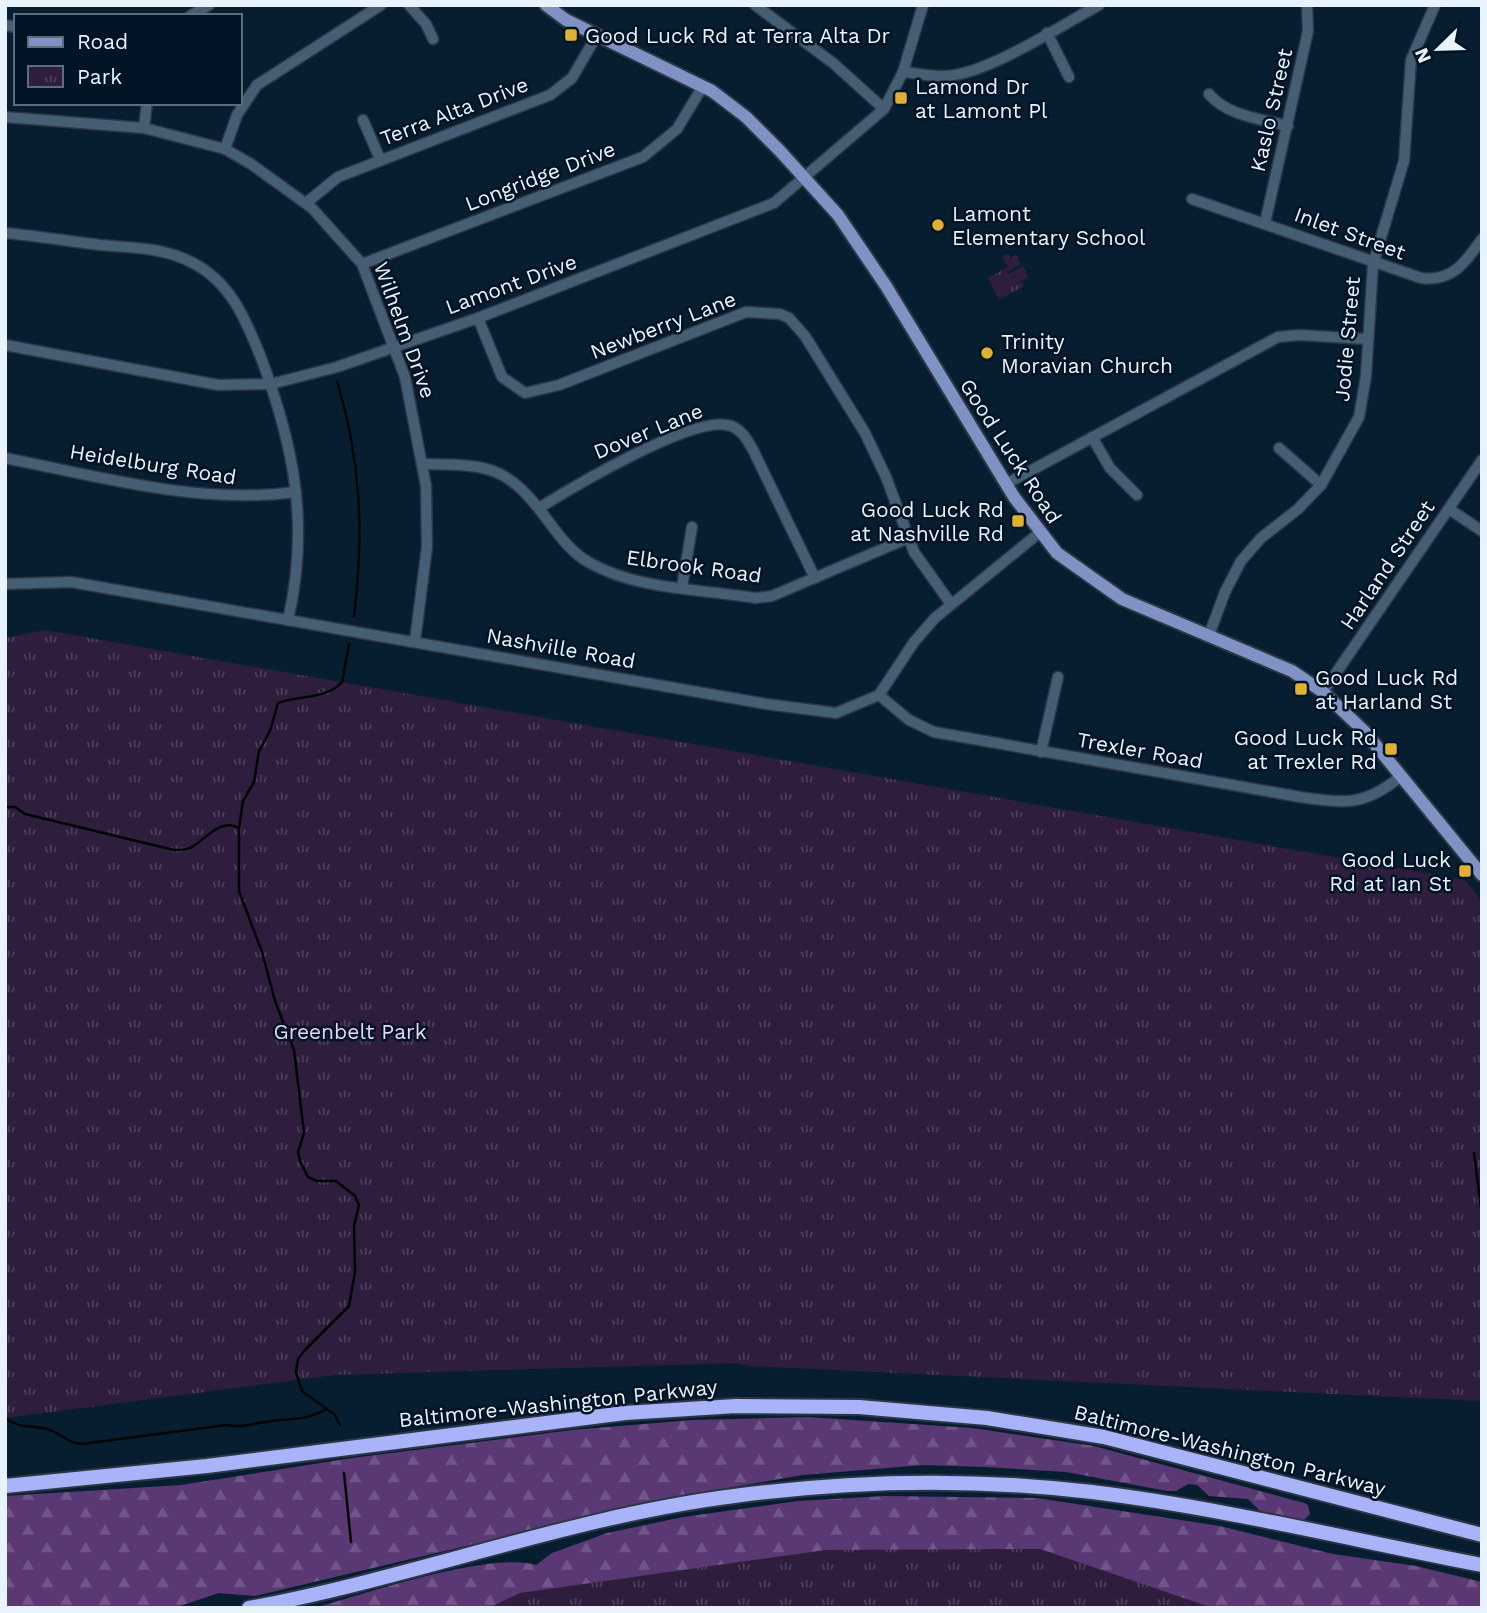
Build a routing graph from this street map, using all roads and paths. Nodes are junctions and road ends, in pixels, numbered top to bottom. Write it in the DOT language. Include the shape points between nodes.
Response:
graph roads {
  1 [pos="209,5"];
  2 [pos="381,5"];
  3 [pos="409,5"];
  4 [pos="546,5"];
  5 [pos="755,5"];
  6 [pos="923,5"];
  7 [pos="1099,5"];
  8 [pos="1307,5"];
  9 [pos="1435,5"];
  10 [pos="193,14"];
  11 [pos="1047,33"];
  12 [pos="597,35"];
  13 [pos="433,38"];
  14 [pos="903,72"];
  15 [pos="1069,77"];
  16 [pos="703,86"];
  17 [pos="1209,94"];
  18 [pos="147,105"];
  19 [pos="884,109"];
  20 [pos="5,117"];
  21 [pos="363,120"];
  22 [pos="1288,126"];
  23 [pos="144,128"];
  24 [pos="225,149"];
  25 [pos="380,159"];
  26 [pos="806,178"];
  27 [pos="1192,199"];
  28 [pos="306,203"];
  29 [pos="1265,223"];
  30 [pos="5,233"];
  31 [pos="1482,239"];
  32 [pos="362,264"];
  33 [pos="1373,264"];
  34 [pos="478,318"];
  35 [pos="1367,339"];
  36 [pos="5,345"];
  37 [pos="393,347"];
  38 [pos="271,384"];
  39 [pos="1092,437"];
  40 [pos="1279,448"];
  41 [pos="5,458"];
  42 [pos="1482,460"];
  43 [pos="422,464"];
  44 [pos="1006,484"];
  45 [pos="1321,485"];
  46 [pos="296,492"];
  47 [pos="1138,495"];
  48 [pos="539,508"];
  49 [pos="1449,509"];
  50 [pos="692,527"];
  51 [pos="1482,531"];
  52 [pos="1039,533"];
  53 [pos="906,539"];
  54 [pos="815,578"];
  55 [pos="5,584"];
  56 [pos="682,587"];
  57 [pos="951,604"];
  58 [pos="288,620"];
  59 [pos="1209,635"];
  60 [pos="415,641"];
  61 [pos="1058,677"];
  62 [pos="1323,692"];
  63 [pos="879,695"];
  64 [pos="1041,752"];
  65 [pos="1400,777"];
  66 [pos="1482,875"];
  67 [pos="5,1486"];
  68 [pos="1482,1535"];
  69 [pos="1482,1565"];
  70 [pos="249,1608"];
  1 -- 10 [label="street"];
  2 -- 24 [label="street" via="262,80 237,115"];
  3 -- 13 [label="street"];
  4 -- 12 [label="main road, Good Luck Road"];
  5 -- 19 [label="street" via="833,63"];
  6 -- 14 [label="street, Lamont Drive"];
  7 -- 11 [label="street"];
  8 -- 22 [label="street, Kaslo Street" via="1308,31"];
  9 -- 33 [label="street, Jodie Street" via="1411,60 1404,161"];
  11 -- 14 [label="street" via="964,73 943,77"];
  11 -- 15 [label="street"];
  12 -- 16 [label="main road, Good Luck Road"];
  12 -- 25 [label="street, Terra Alta Drive" via="572,78 550,95"];
  14 -- 19 [label="street, Lamont Drive"];
  16 -- 26 [label="main road, Good Luck Road" via="746,117"];
  16 -- 32 [label="street, Longridge Drive" via="677,129 643,157"];
  17 -- 22 [label="street" via="1237,113"];
  18 -- 23 [label="street"];
  19 -- 26 [label="street, Lamont Drive"];
  20 -- 23 [label="street, Wilhelm Drive"];
  21 -- 25 [label="street"];
  22 -- 29 [label="street, Kaslo Street"];
  23 -- 24 [label="street, Wilhelm Drive"];
  24 -- 28 [label="street, Wilhelm Drive"];
  25 -- 28 [label="street, Terra Alta Drive" via="338,177"];
  26 -- 34 [label="street, Lamont Drive" via="763,208"];
  26 -- 44 [label="main road, Good Luck Road" via="865,254"];
  27 -- 29 [label="street, Inlet Street"];
  28 -- 32 [label="street, Wilhelm Drive"];
  29 -- 33 [label="street, Inlet Street"];
  30 -- 38 [label="street" via="163,250 202,267 223,285 242,313"];
  31 -- 33 [label="street, Inlet Street" via="1461,266 1444,278 1421,278"];
  32 -- 37 [label="street, Wilhelm Drive"];
  33 -- 35 [label="street, Jodie Street"];
  34 -- 37 [label="street, Lamont Drive"];
  34 -- 53 [label="street, Newberry Lane" via="502,377 525,393 559,385 746,312 789,318 865,433 886,477"];
  35 -- 39 [label="street" via="1278,337"];
  35 -- 45 [label="street, Jodie Street" via="1359,418"];
  36 -- 38 [label="street, Lamont Drive" via="218,385"];
  37 -- 38 [label="street, Lamont Drive"];
  37 -- 43 [label="street, Wilhelm Drive" via="411,398"];
  38 -- 46 [label="street" via="290,447"];
  39 -- 44 [label="street"];
  39 -- 47 [label="street" via="1110,468"];
  40 -- 45 [label="street"];
  41 -- 46 [label="street, Heidelburg Road" via="201,495"];
  42 -- 49 [label="street, Harland Street"];
  43 -- 48 [label="street, Elbrook Road" via="495,470 516,481"];
  43 -- 60 [label="street, Wilhelm Drive" via="427,547"];
  44 -- 52 [label="main road, Good Luck Road"];
  45 -- 59 [label="street, Jodie Street" via="1247,553 1225,592"];
  46 -- 58 [label="street" via="298,560"];
  48 -- 54 [label="street, Dover Lane" via="607,467 701,426 727,425 740,432 753,450"];
  48 -- 56 [label="street, Elbrook Road" via="586,561 617,576"];
  49 -- 51 [label="street"];
  49 -- 62 [label="street, Harland Street"];
  50 -- 56 [label="street"];
  52 -- 57 [label="street"];
  52 -- 59 [label="main road, Good Luck Road" via="1057,553 1104,588 1149,612"];
  53 -- 54 [label="street, Elbrook Road"];
  53 -- 57 [label="street, Newberry Lane"];
  54 -- 56 [label="street, Elbrook Road" via="787,592 755,598"];
  55 -- 58 [label="street, Nashville Road" via="71,582"];
  57 -- 63 [label="street" via="914,642"];
  58 -- 60 [label="street, Nashville Road"];
  59 -- 62 [label="main road, Good Luck Road" via="1292,671"];
  60 -- 63 [label="street, Nashville Road" via="823,713 846,710"];
  61 -- 64 [label="street"];
  62 -- 65 [label="main road, Good Luck Road" via="1365,732"];
  63 -- 64 [label="street, Trexler Road" via="909,720 934,732"];
  64 -- 65 [label="street, Trexler Road" via="1347,802 1373,796"];
  65 -- 66 [label="main road, Good Luck Road"];
  67 -- 68 [label="highway, Baltimore-Washington Parkway" via="195,1468 625,1413 736,1406 859,1406 987,1418 1104,1437"];
  69 -- 70 [label="highway" via="1094,1493 985,1483 884,1483 797,1488 674,1505"];
}
